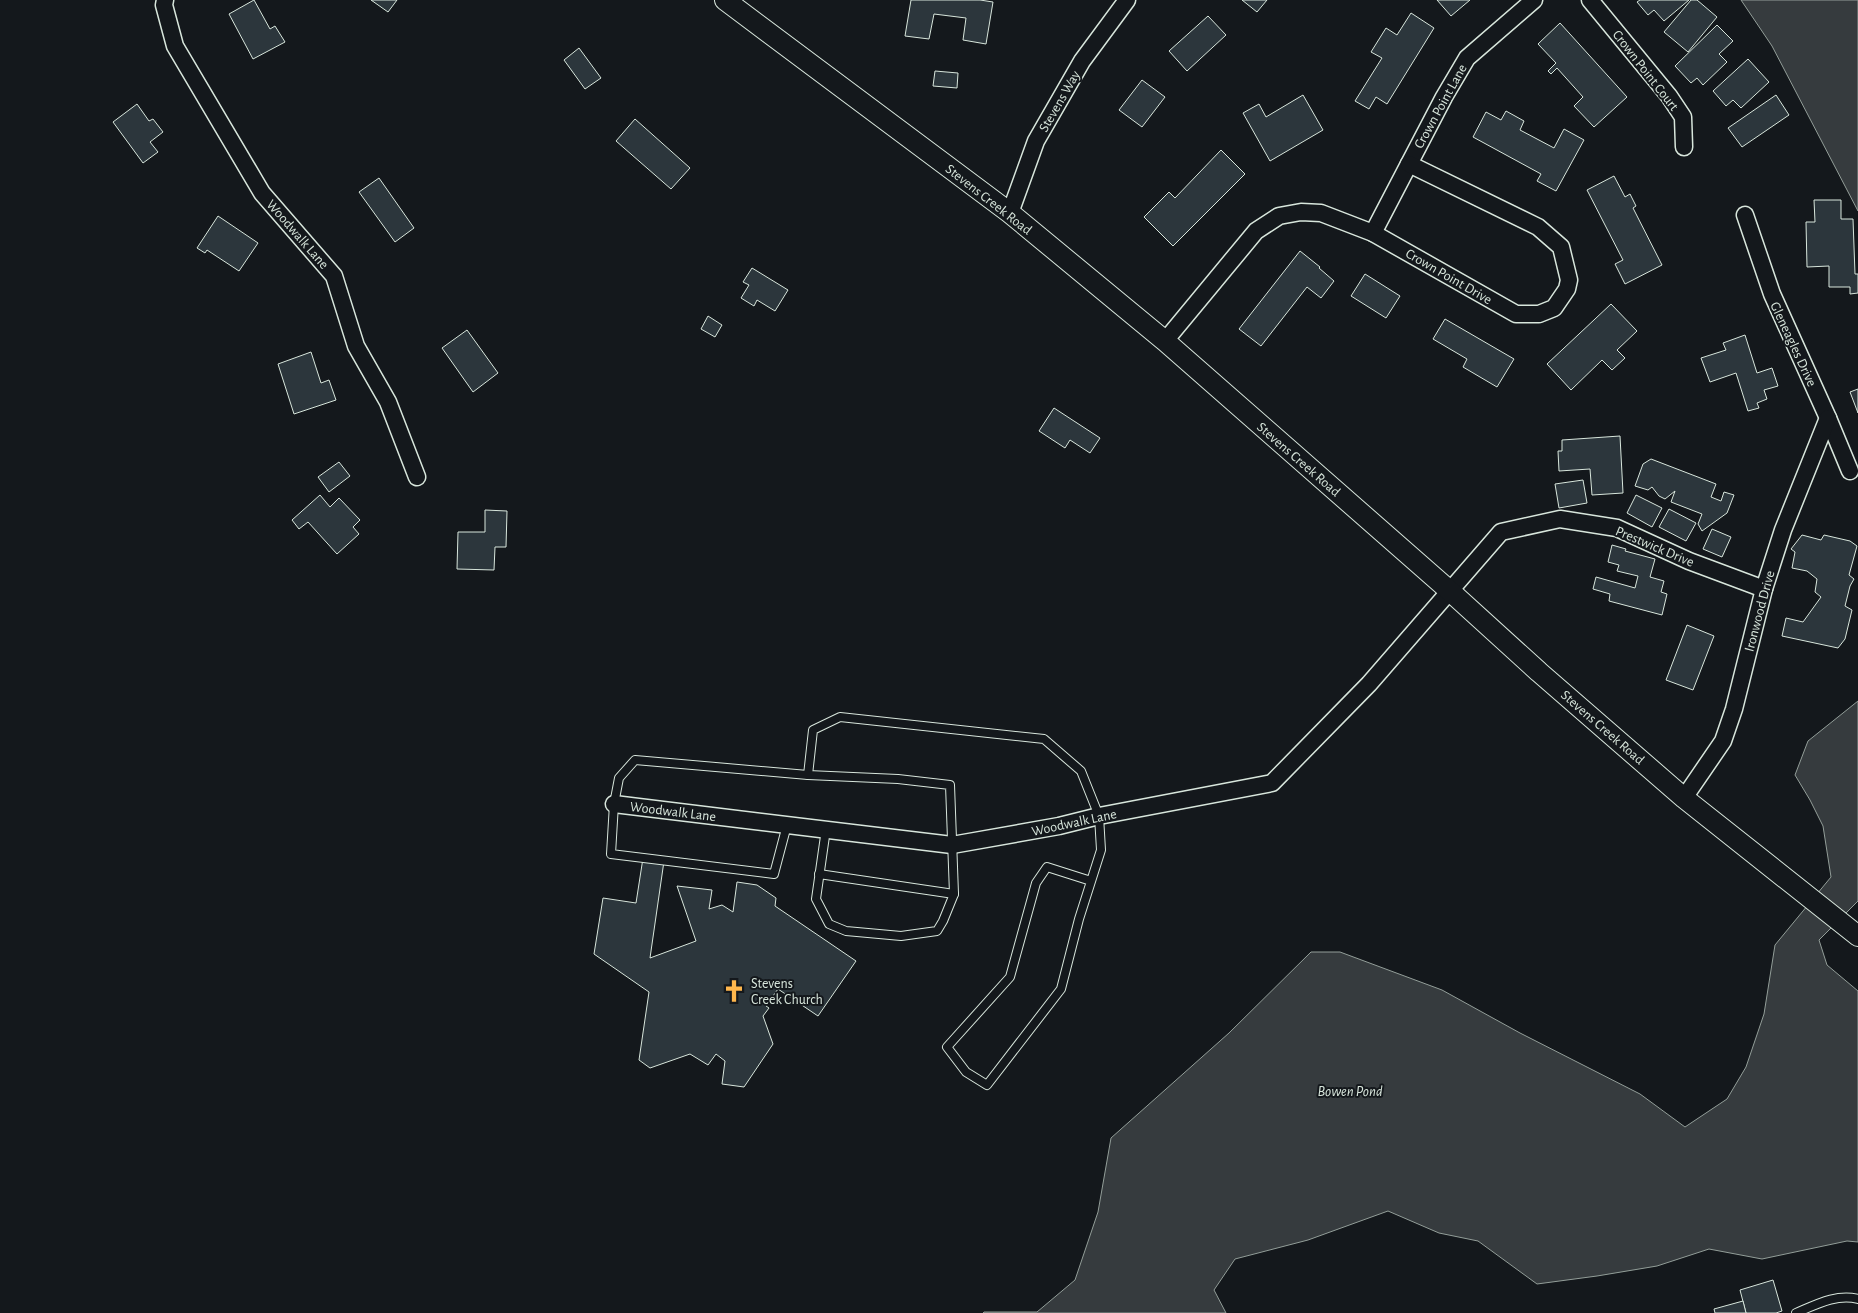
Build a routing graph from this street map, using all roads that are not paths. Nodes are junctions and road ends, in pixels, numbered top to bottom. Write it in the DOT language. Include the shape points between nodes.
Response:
graph roads {
  1 [pos="164,0"];
  2 [pos="725,0"];
  3 [pos="1127,0"];
  4 [pos="1534,0"];
  5 [pos="1590,0"];
  6 [pos="1684,147"];
  7 [pos="1409,164"];
  8 [pos="1010,213"];
  9 [pos="1745,215"];
  10 [pos="1373,233"];
  11 [pos="1165,341"];
  12 [pos="1828,418"];
  13 [pos="1850,471"];
  14 [pos="417,477"];
  15 [pos="1764,589"];
  16 [pos="1451,592"];
  17 [pos="808,775"];
  18 [pos="1684,798"];
  19 [pos="614,804"];
  20 [pos="1100,816"];
  21 [pos="787,825"];
  22 [pos="826,830"];
  23 [pos="952,845"];
  24 [pos="819,874"];
  25 [pos="1091,881"];
  26 [pos="954,894"];
  27 [pos="1858,936"];
  28 [pos="1858,1299"];
  29 [pos="1796,1313"];
  1 -- 14 [label="street, Woodwalk Lane" via="175,46 262,194 334,276 356,346 388,402"];
  2 -- 8 [label="street, Stevens Creek Road"];
  3 -- 8 [label="street, Stevens Way" via="1082,61 1036,141"];
  4 -- 7 [label="street, Crown Point Lane" via="1467,58"];
  5 -- 6 [label="street, Crown Point Court" via="1683,117"];
  7 -- 10 [label="street, Crown Point Lane"];
  7 -- 10 [label="street, Crown Point Drive" via="1538,228 1561,246 1569,280 1567,289 1554,308 1539,314 1516,314"];
  8 -- 11 [label="street, Stevens Creek Road"];
  9 -- 12 [label="street, Gleneagles Drive" via="1772,294"];
  10 -- 11 [label="street, Crown Point Drive" via="1321,213 1279,216 1256,231"];
  11 -- 16 [label="street, Stevens Creek Road"];
  12 -- 13 [label="street, Gleneagles Drive"];
  12 -- 15 [label="street, Ironwood Drive" via="1783,530"];
  15 -- 16 [label="street, Prestwick Drive" via="1689,561 1617,528 1560,519 1501,532"];
  15 -- 18 [label="street, Ironwood Drive" via="1723,742"];
  16 -- 18 [label="street, Stevens Creek Road"];
  16 -- 20 [label="street, Woodwalk Lane" via="1370,684 1272,783"];
  17 -- 19 [label="lane" via="635,760 619,778"];
  17 -- 20 [label="lane" via="813,730 840,717 1044,739 1081,771"];
  17 -- 23 [label="lane" via="950,785"];
  18 -- 27 [label="street, Stevens Creek Road"];
  19 -- 21 [label="street, Woodwalk Lane"];
  19 -- 21 [label="lane" via="611,854 764,873 774,874"];
  20 -- 23 [label="street, Woodwalk Lane"];
  20 -- 25 [label="lane" via="1101,850"];
  21 -- 22 [label="street, Woodwalk Lane"];
  22 -- 23 [label="street, Woodwalk Lane"];
  22 -- 24 [label="lane"];
  23 -- 26 [label="lane"];
  24 -- 26 [label="lane"];
  24 -- 26 [label="lane" via="816,899 829,924 846,931 901,936 937,932"];
  25 -- 25 [label="lane" via="1047,867 1036,883 1010,977 947,1047 966,1072 987,1085 1061,989"];
  28 -- 29 [label="lane" via="1832,1299"];
}
